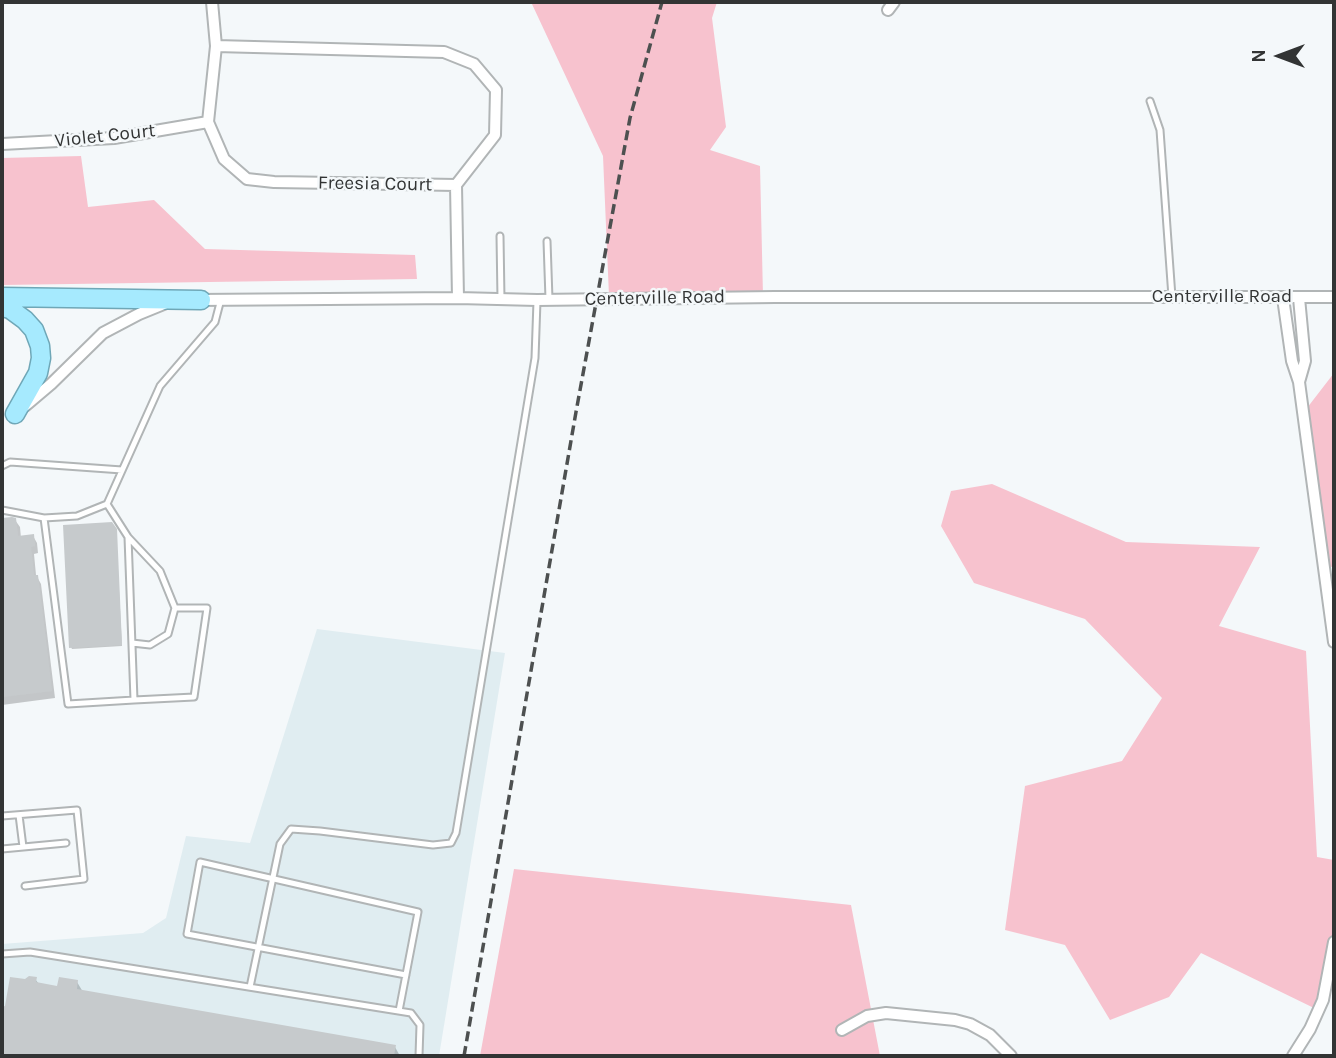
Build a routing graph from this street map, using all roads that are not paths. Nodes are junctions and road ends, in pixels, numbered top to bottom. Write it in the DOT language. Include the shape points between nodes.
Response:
graph roads {
  1 [pos="212,2"];
  2 [pos="216,46"];
  3 [pos="1150,101"];
  4 [pos="208,122"];
  5 [pos="2,144"];
  6 [pos="456,185"];
  7 [pos="500,236"];
  8 [pos="547,241"];
  9 [pos="2,297"];
  10 [pos="1172,297"];
  11 [pos="1334,297"];
  12 [pos="458,298"];
  13 [pos="1283,298"];
  14 [pos="1299,298"];
  15 [pos="221,299"];
  16 [pos="500,299"];
  17 [pos="201,300"];
  18 [pos="542,300"];
  19 [pos="2,307"];
  20 [pos="1299,382"];
  21 [pos="15,414"];
  22 [pos="2,466"];
  23 [pos="121,470"];
  24 [pos="107,504"];
  25 [pos="2,510"];
  26 [pos="44,518"];
  27 [pos="128,537"];
  28 [pos="175,608"];
  29 [pos="1334,642"];
  30 [pos="132,643"];
  31 [pos="134,700"];
  32 [pos="19,815"];
  33 [pos="2,816"];
  34 [pos="66,843"];
  35 [pos="23,847"];
  36 [pos="2,849"];
  37 [pos="272,879"];
  38 [pos="25,886"];
  39 [pos="1334,942"];
  40 [pos="258,947"];
  41 [pos="2,954"];
  42 [pos="406,975"];
  43 [pos="250,987"];
  44 [pos="399,1011"];
  45 [pos="842,1030"];
  46 [pos="1297,1055"];
  47 [pos="419,1056"];
  48 [pos="1011,1056"];
  1 -- 2 [label="street, Freesia Court"];
  2 -- 4 [label="street, Freesia Court"];
  2 -- 6 [label="street, Freesia Court" via="444,52 474,64 496,90 495,135"];
  3 -- 10 [label="lane" via="1160,131"];
  4 -- 5 [label="street, Violet Court" via="114,138"];
  4 -- 6 [label="street, Freesia Court" via="223,159 247,179"];
  6 -- 12 [label="street"];
  7 -- 16 [label="lane"];
  8 -- 18 [label="lane"];
  9 -- 17 [label="highway"];
  10 -- 13 [label="street, Centerville Road"];
  10 -- 18 [label="street, Centerville Road"];
  11 -- 14 [label="street, Centerville Road"];
  12 -- 15 [label="street, Centerville Road"];
  12 -- 16 [label="street, Centerville Road"];
  13 -- 14 [label="street, Centerville Road"];
  13 -- 20 [label="street"];
  14 -- 20 [label="street" via="1305,360"];
  15 -- 17 [label="street, Centerville Road"];
  15 -- 23 [label="lane" via="215,322 160,386"];
  16 -- 18 [label="street, Centerville Road"];
  17 -- 21 [label="street, Centerville Road" via="168,303 103,333"];
  18 -- 37 [label="lane" via="456,833 451,843 433,845 290,829 280,844"];
  19 -- 21 [label="highway" via="25,320 40,345 38,373"];
  20 -- 29 [label="street"];
  22 -- 23 [label="lane"];
  23 -- 24 [label="lane"];
  24 -- 26 [label="lane" via="77,516"];
  24 -- 27 [label="lane"];
  25 -- 26 [label="lane"];
  26 -- 31 [label="lane" via="68,704"];
  27 -- 28 [label="lane" via="160,571"];
  27 -- 30 [label="lane"];
  28 -- 30 [label="lane" via="168,634 150,645"];
  28 -- 31 [label="lane" via="207,608 194,697"];
  30 -- 31 [label="lane"];
  32 -- 33 [label="lane"];
  32 -- 35 [label="lane"];
  32 -- 38 [label="lane" via="77,810 85,879"];
  34 -- 35 [label="lane"];
  35 -- 36 [label="lane"];
  37 -- 40 [label="lane"];
  37 -- 40 [label="lane" via="200,862 187,934"];
  37 -- 42 [label="lane" via="418,912"];
  39 -- 46 [label="street" via="1323,1000"];
  40 -- 42 [label="lane"];
  40 -- 43 [label="lane"];
  41 -- 43 [label="lane" via="30,951"];
  42 -- 44 [label="lane"];
  43 -- 44 [label="lane"];
  44 -- 47 [label="lane" via="411,1013 419,1025"];
  45 -- 48 [label="street" via="867,1016 886,1013 955,1020 990,1035"];
}
